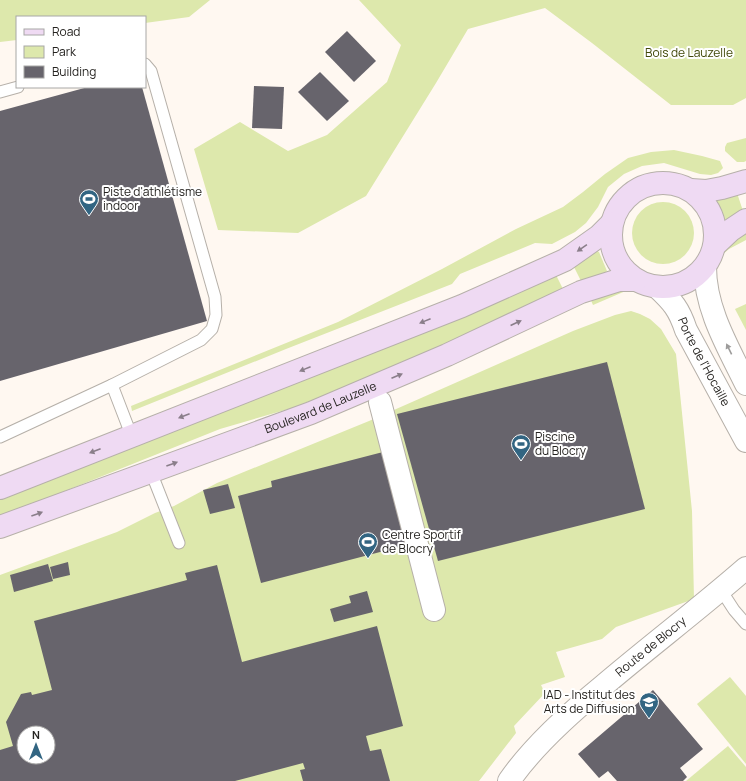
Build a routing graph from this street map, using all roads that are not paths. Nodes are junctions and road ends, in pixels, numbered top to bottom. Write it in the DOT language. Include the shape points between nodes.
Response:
graph roads {
  1 [pos="146,65"];
  2 [pos="16,88"];
  3 [pos="0,92"];
  4 [pos="746,181"];
  5 [pos="691,190"];
  6 [pos="746,220"];
  7 [pos="612,223"];
  8 [pos="715,245"];
  9 [pos="705,267"];
  10 [pos="636,280"];
  11 [pos="657,287"];
  12 [pos="746,384"];
  13 [pos="112,385"];
  14 [pos="380,402"];
  15 [pos="0,436"];
  16 [pos="132,437"];
  17 [pos="746,441"];
  18 [pos="151,472"];
  19 [pos="0,488"];
  20 [pos="0,528"];
  21 [pos="179,543"];
  22 [pos="746,568"];
  23 [pos="721,590"];
  24 [pos="434,610"];
  25 [pos="746,624"];
  26 [pos="509,781"];
  1 -- 13 [label="lane" via="151,71 215,297 216,315 212,328 201,340"];
  2 -- 3 [label="lane"];
  4 -- 5 [label="main road" via="706,191"];
  5 -- 7 [label="main road" via="676,184 659,182 643,186 629,195 618,208"];
  5 -- 8 [label="main road" via="703,200 712,214 716,229"];
  6 -- 8 [label="main road"];
  7 -- 10 [label="main road" via="611,245 620,265"];
  7 -- 16 [label="main road, one-way" via="565,260 547,269 462,306"];
  8 -- 9 [label="main road"];
  9 -- 11 [label="main road" via="692,279 675,286"];
  12 -- 9 [label="street, one-way" via="718,326 709,300"];
  10 -- 11 [label="main road"];
  18 -- 10 [label="main road, Boulevard de Lauzelle, one-way" via="311,413 447,355 581,292 619,280"];
  11 -- 17 [label="street, Porte de l'Hocaille" via="682,316 686,330"];
  13 -- 15 [label="lane"];
  13 -- 16 [label="lane"];
  14 -- 24 [label="street"];
  16 -- 19 [label="main road, one-way"];
  20 -- 18 [label="main road, Boulevard de Lauzelle, one-way"];
  18 -- 21 [label="lane"];
  22 -- 23 [label="street, Route de Blocry"];
  23 -- 25 [label="lane"];
  23 -- 26 [label="street, Route de Blocry" via="579,706 537,746"];
}
